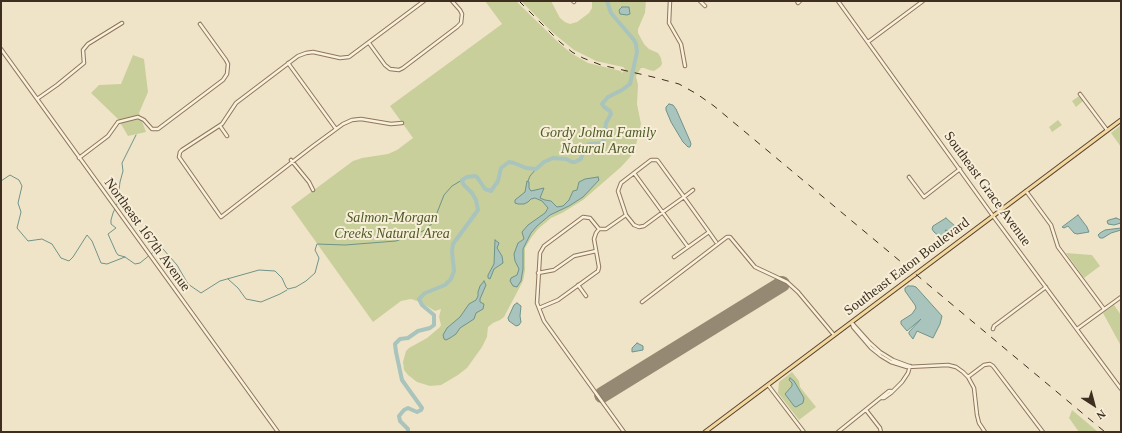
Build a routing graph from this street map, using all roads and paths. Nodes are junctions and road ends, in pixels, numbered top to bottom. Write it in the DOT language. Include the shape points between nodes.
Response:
graph roads {
  1 [pos="424,1"];
  2 [pos="452,1"];
  3 [pos="670,1"];
  4 [pos="700,1"];
  5 [pos="838,1"];
  6 [pos="923,1"];
  7 [pos="705,6"];
  8 [pos="122,23"];
  9 [pos="200,24"];
  10 [pos="868,42"];
  11 [pos="369,43"];
  12 [pos="1,49"];
  13 [pos="288,63"];
  14 [pos="685,66"];
  15 [pos="1080,94"];
  16 [pos="37,99"];
  17 [pos="1121,120"];
  18 [pos="402,123"];
  19 [pos="220,126"];
  20 [pos="336,129"];
  21 [pos="1107,130"];
  22 [pos="227,136"];
  23 [pos="80,158"];
  24 [pos="291,161"];
  25 [pos="960,169"];
  26 [pos="634,173"];
  27 [pos="909,177"];
  28 [pos="263,180"];
  29 [pos="266,183"];
  30 [pos="313,190"];
  31 [pos="693,190"];
  32 [pos="1026,191"];
  33 [pos="684,197"];
  34 [pos="663,212"];
  35 [pos="626,214"];
  36 [pos="993,216"];
  37 [pos="599,229"];
  38 [pos="709,232"];
  39 [pos="716,242"];
  40 [pos="688,247"];
  41 [pos="596,251"];
  42 [pos="674,257"];
  43 [pos="538,272"];
  44 [pos="578,285"];
  45 [pos="1046,287"];
  46 [pos="586,296"];
  47 [pos="1121,296"];
  48 [pos="642,302"];
  49 [pos="539,308"];
  50 [pos="1104,309"];
  51 [pos="852,323"];
  52 [pos="993,329"];
  53 [pos="1077,329"];
  54 [pos="834,335"];
  55 [pos="910,366"];
  56 [pos="968,377"];
  57 [pos="768,385"];
  58 [pos="1121,389"];
  59 [pos="866,410"];
  60 [pos="278,432"];
  61 [pos="624,432"];
  62 [pos="705,432"];
  63 [pos="804,432"];
  64 [pos="838,432"];
  65 [pos="881,432"];
  66 [pos="985,432"];
  67 [pos="1043,432"];
  1 -- 11 [label="street"];
  2 -- 11 [label="street" via="462,14 457,28 403,68 390,69"];
  3 -- 14 [label="street" via="668,23 681,44"];
  4 -- 7 [label="street"];
  5 -- 10 [label="street, Southeast Grace Avenue"];
  6 -- 10 [label="street"];
  8 -- 16 [label="street" via="88,44 83,50 84,63"];
  9 -- 23 [label="street" via="228,64 226,77 158,129 152,129 138,117 115,124 108,136"];
  10 -- 25 [label="street, Southeast Grace Avenue"];
  11 -- 13 [label="street" via="346,58 306,52"];
  12 -- 16 [label="street, Northeast 167th Avenue"];
  13 -- 19 [label="street" via="236,103"];
  13 -- 20 [label="street"];
  15 -- 21 [label="street"];
  16 -- 23 [label="street, Northeast 167th Avenue"];
  17 -- 21 [label="main road, Southeast Eaton Boulevard"];
  18 -- 20 [label="street" via="390,124 358,119"];
  19 -- 22 [label="street"];
  19 -- 29 [label="street" via="182,150 179,158 221,217"];
  20 -- 24 [label="street"];
  21 -- 32 [label="main road, Southeast Eaton Boulevard"];
  23 -- 60 [label="street, Northeast 167th Avenue"];
  24 -- 29 [label="street"];
  24 -- 30 [label="street"];
  25 -- 27 [label="street" via="924,197"];
  25 -- 36 [label="street, Southeast Grace Avenue"];
  26 -- 33 [label="street" via="651,160 655,160"];
  26 -- 34 [label="street"];
  26 -- 35 [label="street" via="618,187"];
  28 -- 29 [label="street"];
  31 -- 33 [label="street"];
  32 -- 36 [label="main road, Southeast Eaton Boulevard"];
  32 -- 50 [label="street" via="1051,225 1058,247"];
  33 -- 34 [label="street"];
  33 -- 38 [label="street"];
  34 -- 35 [label="street" via="639,227"];
  34 -- 40 [label="street"];
  35 -- 37 [label="street" via="606,229"];
  36 -- 45 [label="street, Southeast Grace Avenue"];
  36 -- 51 [label="main road, Southeast Eaton Boulevard"];
  37 -- 41 [label="street" via="594,238"];
  37 -- 43 [label="street" via="590,218 582,218 542,247"];
  38 -- 39 [label="street"];
  38 -- 40 [label="street"];
  40 -- 42 [label="street"];
  41 -- 43 [label="street" via="574,256 554,270"];
  41 -- 44 [label="street" via="599,269"];
  43 -- 49 [label="street"];
  44 -- 46 [label="street"];
  44 -- 49 [label="street" via="558,300"];
  45 -- 52 [label="street"];
  45 -- 53 [label="street, Southeast Grace Avenue"];
  47 -- 50 [label="street"];
  48 -- 54 [label="street" via="730,237 755,267 786,282 798,292"];
  49 -- 61 [label="street" via="544,321"];
  50 -- 53 [label="street"];
  51 -- 54 [label="main road, Southeast Eaton Boulevard"];
  51 -- 55 [label="street" via="866,343 878,354 894,363"];
  53 -- 58 [label="street, Southeast Grace Avenue"];
  54 -- 57 [label="main road, Southeast Eaton Boulevard"];
  55 -- 56 [label="street" via="948,365 959,369"];
  55 -- 59 [label="street" via="904,379"];
  56 -- 66 [label="street" via="975,392 978,419"];
  56 -- 67 [label="street" via="984,365 990,364 995,367"];
  57 -- 62 [label="main road, Southeast Eaton Boulevard"];
  57 -- 63 [label="street"];
  59 -- 64 [label="street"];
  59 -- 65 [label="street"];
}
